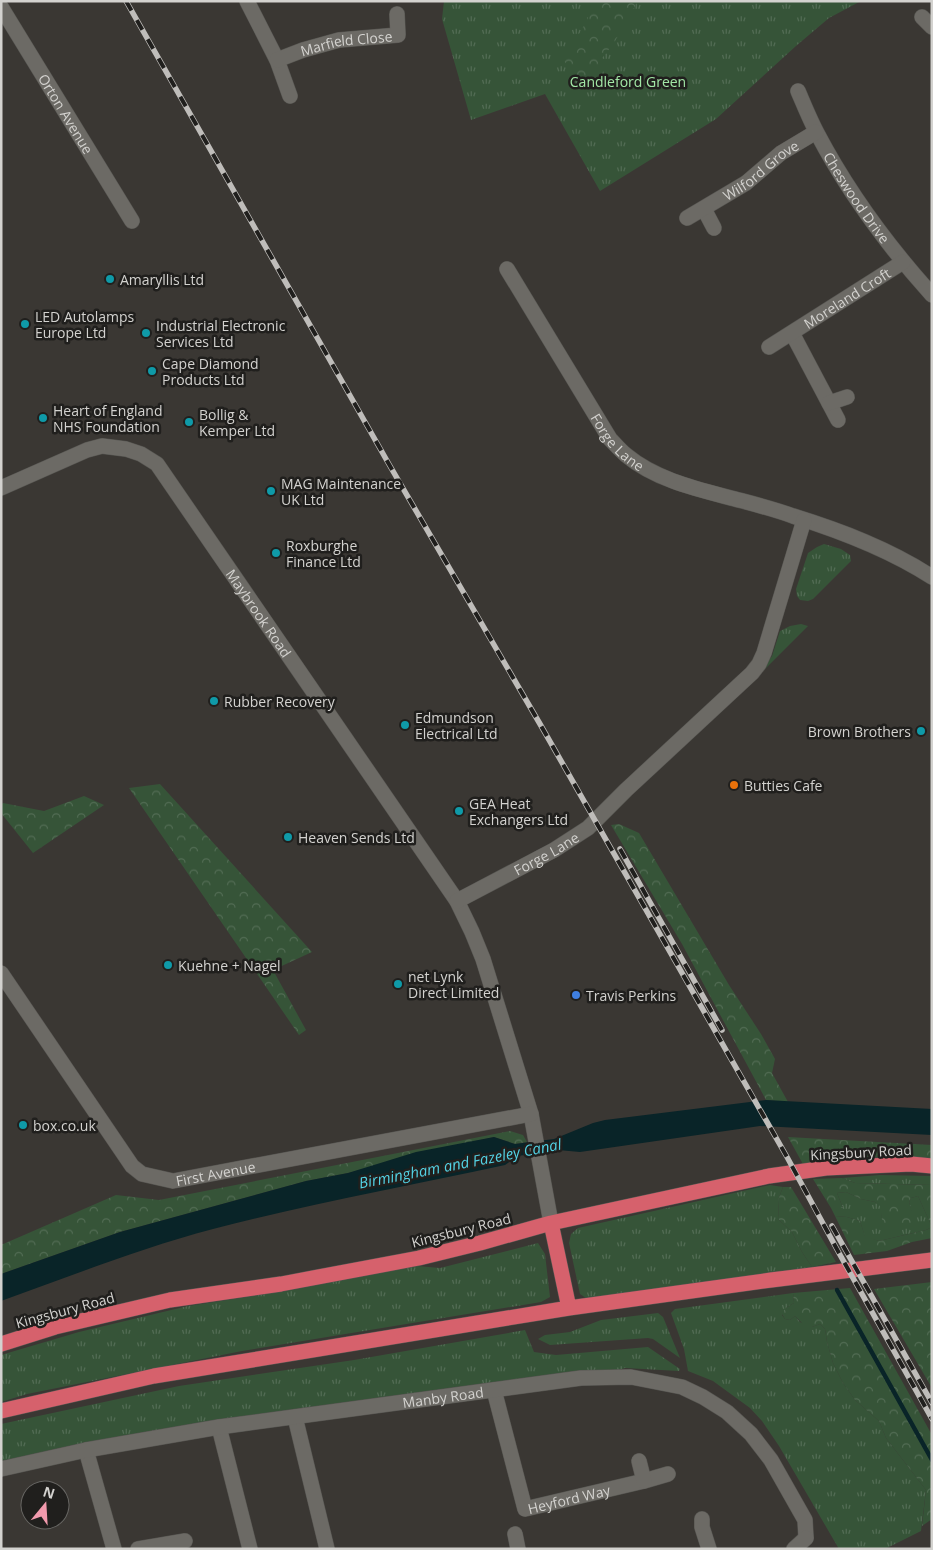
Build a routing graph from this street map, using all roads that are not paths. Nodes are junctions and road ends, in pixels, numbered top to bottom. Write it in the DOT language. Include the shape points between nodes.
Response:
graph roads {
  1 [pos="247,1"];
  2 [pos="1,6"];
  3 [pos="397,14"];
  4 [pos="277,60"];
  5 [pos="798,91"];
  6 [pos="290,96"];
  7 [pos="816,132"];
  8 [pos="704,209"];
  9 [pos="687,218"];
  10 [pos="132,221"];
  11 [pos="714,228"];
  12 [pos="903,262"];
  13 [pos="507,269"];
  14 [pos="932,296"];
  15 [pos="792,333"];
  16 [pos="769,347"];
  17 [pos="847,397"];
  18 [pos="829,403"];
  19 [pos="838,420"];
  20 [pos="1,488"];
  21 [pos="804,520"];
  22 [pos="932,577"];
  23 [pos="457,901"];
  24 [pos="1,973"];
  25 [pos="532,1120"];
  26 [pos="932,1166"];
  27 [pos="551,1223"];
  28 [pos="932,1260"];
  29 [pos="569,1308"];
  30 [pos="1,1344"];
  31 [pos="494,1390"];
  32 [pos="1,1411"];
  33 [pos="295,1417"];
  34 [pos="219,1427"];
  35 [pos="86,1450"];
  36 [pos="639,1461"];
  37 [pos="1,1469"];
  38 [pos="668,1474"];
  39 [pos="644,1481"];
  40 [pos="702,1520"];
  41 [pos="185,1541"];
  42 [pos="811,1544"];
  43 [pos="114,1549"];
  44 [pos="138,1549"];
  45 [pos="250,1549"];
  46 [pos="327,1549"];
  47 [pos="709,1549"];
  48 [pos="794,1549"];
  1 -- 4 [label="street"];
  2 -- 10 [label="street, Orton Avenue"];
  3 -- 4 [label="street, Marfield Close" via="398,35 339,40"];
  4 -- 6 [label="street"];
  5 -- 7 [label="street, Cheswood Drive"];
  7 -- 8 [label="street, Wilford Grove" via="781,153 746,183"];
  7 -- 12 [label="street, Cheswood Drive" via="852,192"];
  8 -- 9 [label="street, Wilford Grove"];
  8 -- 11 [label="street"];
  12 -- 14 [label="street, Cheswood Drive"];
  12 -- 15 [label="street, Moreland Croft"];
  13 -- 21 [label="street, Forge Lane" via="610,439 626,456 652,472 694,489"];
  15 -- 16 [label="street, Moreland Croft"];
  15 -- 18 [label="street, Moreland Croft"];
  17 -- 18 [label="street"];
  18 -- 19 [label="street, Moreland Croft"];
  20 -- 23 [label="street, Maybrook Road" via="102,446 126,449 157,464"];
  21 -- 22 [label="street, Forge Lane" via="879,548"];
  21 -- 23 [label="street, Forge Lane" via="764,653 752,673 588,828 554,850"];
  23 -- 25 [label="street" via="483,959"];
  24 -- 25 [label="street, First Avenue" via="132,1166 142,1174 173,1181"];
  25 -- 27 [label="street"];
  26 -- 27 [label="highway, Kingsbury Road" via="826,1168 719,1186"];
  27 -- 29 [label="highway"];
  27 -- 30 [label="highway, Kingsbury Road" via="420,1258 281,1284 170,1300"];
  28 -- 29 [label="highway"];
  29 -- 32 [label="highway" via="154,1376"];
  31 -- 33 [label="street, Manby Road"];
  31 -- 39 [label="street, Heyford Way" via="525,1509"];
  31 -- 42 [label="street, Manby Road" via="606,1377 631,1378 689,1390 727,1412 751,1434 771,1460 805,1520"];
  33 -- 34 [label="street, Manby Road"];
  33 -- 46 [label="street"];
  34 -- 35 [label="street, Manby Road"];
  34 -- 45 [label="street"];
  35 -- 37 [label="street, Manby Road"];
  35 -- 43 [label="street"];
  36 -- 39 [label="street"];
  38 -- 39 [label="street, Heyford Way"];
  40 -- 47 [label="street"];
  41 -- 44 [label="street"];
  42 -- 48 [label="street"];
}
